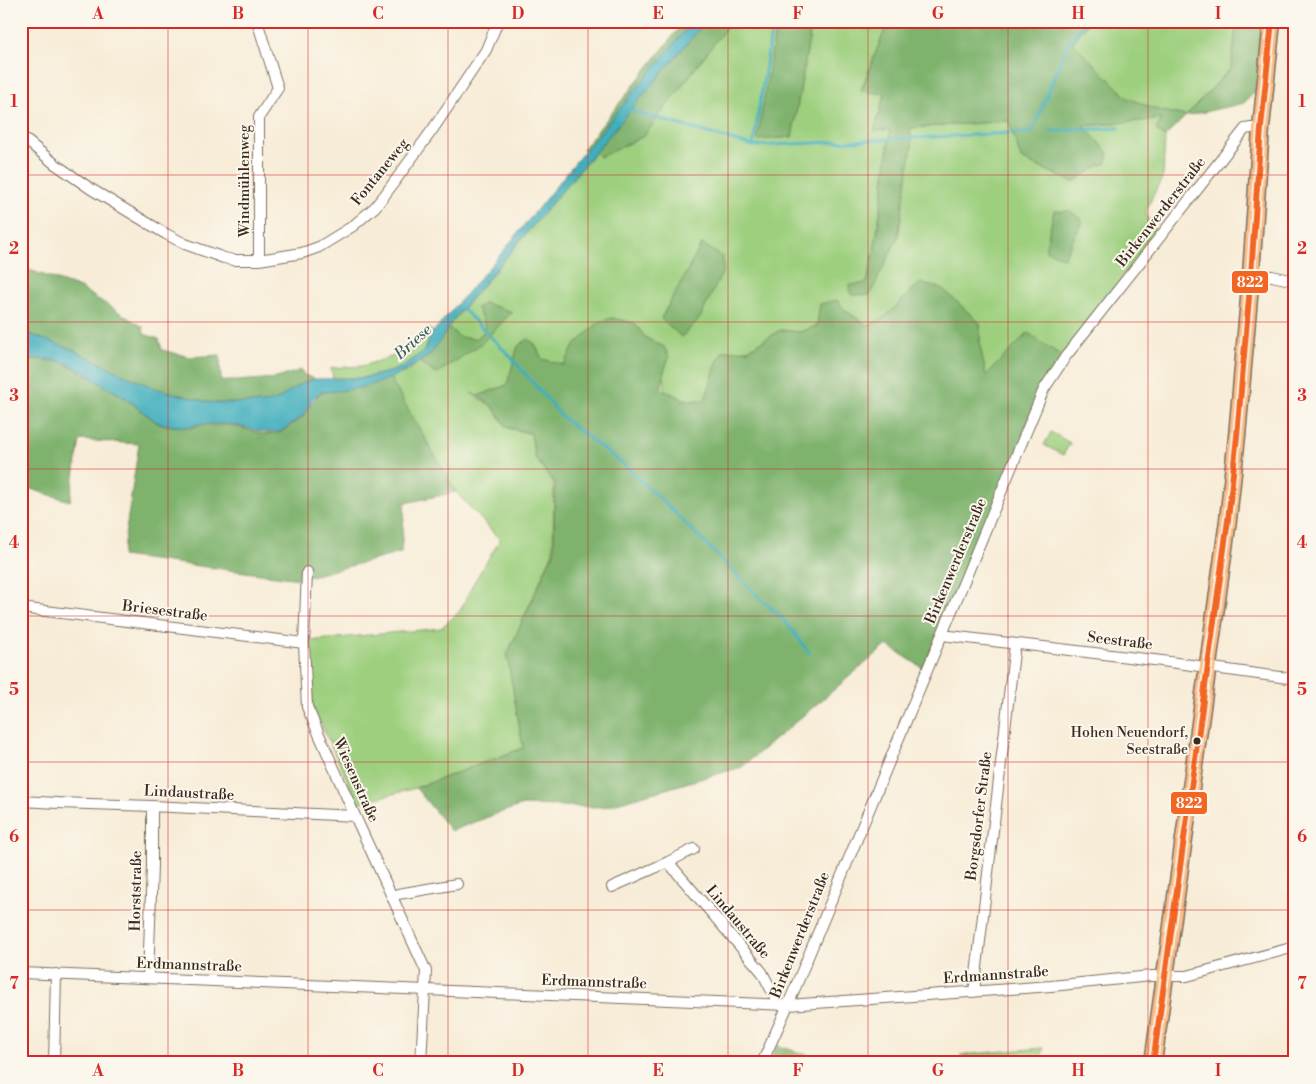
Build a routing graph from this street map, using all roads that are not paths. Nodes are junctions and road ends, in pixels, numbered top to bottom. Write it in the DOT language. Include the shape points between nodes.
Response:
graph roads {
  1 [pos="257,21"];
  2 [pos="498,21"];
  3 [pos="1272,21"];
  4 [pos="1260,128"];
  5 [pos="21,136"];
  6 [pos="258,260"];
  7 [pos="1251,275"];
  8 [pos="1295,281"];
  9 [pos="307,572"];
  10 [pos="21,608"];
  11 [pos="942,635"];
  12 [pos="304,643"];
  13 [pos="1015,644"];
  14 [pos="1207,667"];
  15 [pos="1295,679"];
  16 [pos="21,801"];
  17 [pos="152,806"];
  18 [pos="355,816"];
  19 [pos="694,849"];
  20 [pos="668,862"];
  21 [pos="457,884"];
  22 [pos="612,887"];
  23 [pos="392,897"];
  24 [pos="1295,947"];
  25 [pos="21,973"];
  26 [pos="56,974"];
  27 [pos="1164,976"];
  28 [pos="148,978"];
  29 [pos="425,990"];
  30 [pos="974,992"];
  31 [pos="784,1005"];
  32 [pos="54,1063"];
  33 [pos="421,1063"];
  34 [pos="762,1063"];
  35 [pos="1152,1063"];
  1 -- 6 [label="street, Windmühlenweg" via="278,88 259,117"];
  2 -- 6 [label="street, Fontaneweg" via="486,50 433,129 374,207 353,226 319,247"];
  3 -- 4 [label="main road"];
  4 -- 7 [label="main road"];
  4 -- 11 [label="street, Birkenwerderstraße" via="1245,130 1066,356 1044,389"];
  5 -- 6 [label="street, Fontaneweg" via="91,189 179,241 224,258"];
  7 -- 8 [label="street"];
  7 -- 14 [label="main road" via="1237,436"];
  9 -- 12 [label="street, Wiesenstraße"];
  10 -- 12 [label="street, Briesestraße"];
  11 -- 13 [label="street, Seestraße"];
  11 -- 31 [label="street, Birkenwerderstraße"];
  12 -- 18 [label="street, Wiesenstraße" via="308,707"];
  13 -- 14 [label="street, Seestraße"];
  13 -- 30 [label="street, Borgsdorfer Straße"];
  14 -- 15 [label="street, Seestraße"];
  14 -- 27 [label="main road"];
  16 -- 17 [label="street, Lindaustraße"];
  17 -- 18 [label="street, Lindaustraße"];
  17 -- 28 [label="street, Horststraße"];
  18 -- 23 [label="street, Wiesenstraße"];
  19 -- 20 [label="street"];
  20 -- 22 [label="street"];
  20 -- 31 [label="street, Lindaustraße" via="762,972"];
  21 -- 23 [label="street"];
  23 -- 29 [label="street, Wiesenstraße" via="426,972"];
  24 -- 27 [label="street, Erdmannstraße" via="1187,976"];
  25 -- 26 [label="street, Erdmannstraße"];
  26 -- 28 [label="street, Erdmannstraße"];
  26 -- 32 [label="street"];
  27 -- 30 [label="street, Erdmannstraße"];
  27 -- 35 [label="main road"];
  28 -- 29 [label="street, Erdmannstraße"];
  29 -- 31 [label="street, Erdmannstraße"];
  29 -- 33 [label="street, Wiesenstraße"];
  30 -- 31 [label="street, Erdmannstraße"];
  31 -- 34 [label="street, Birkenwerderstraße"];
}
